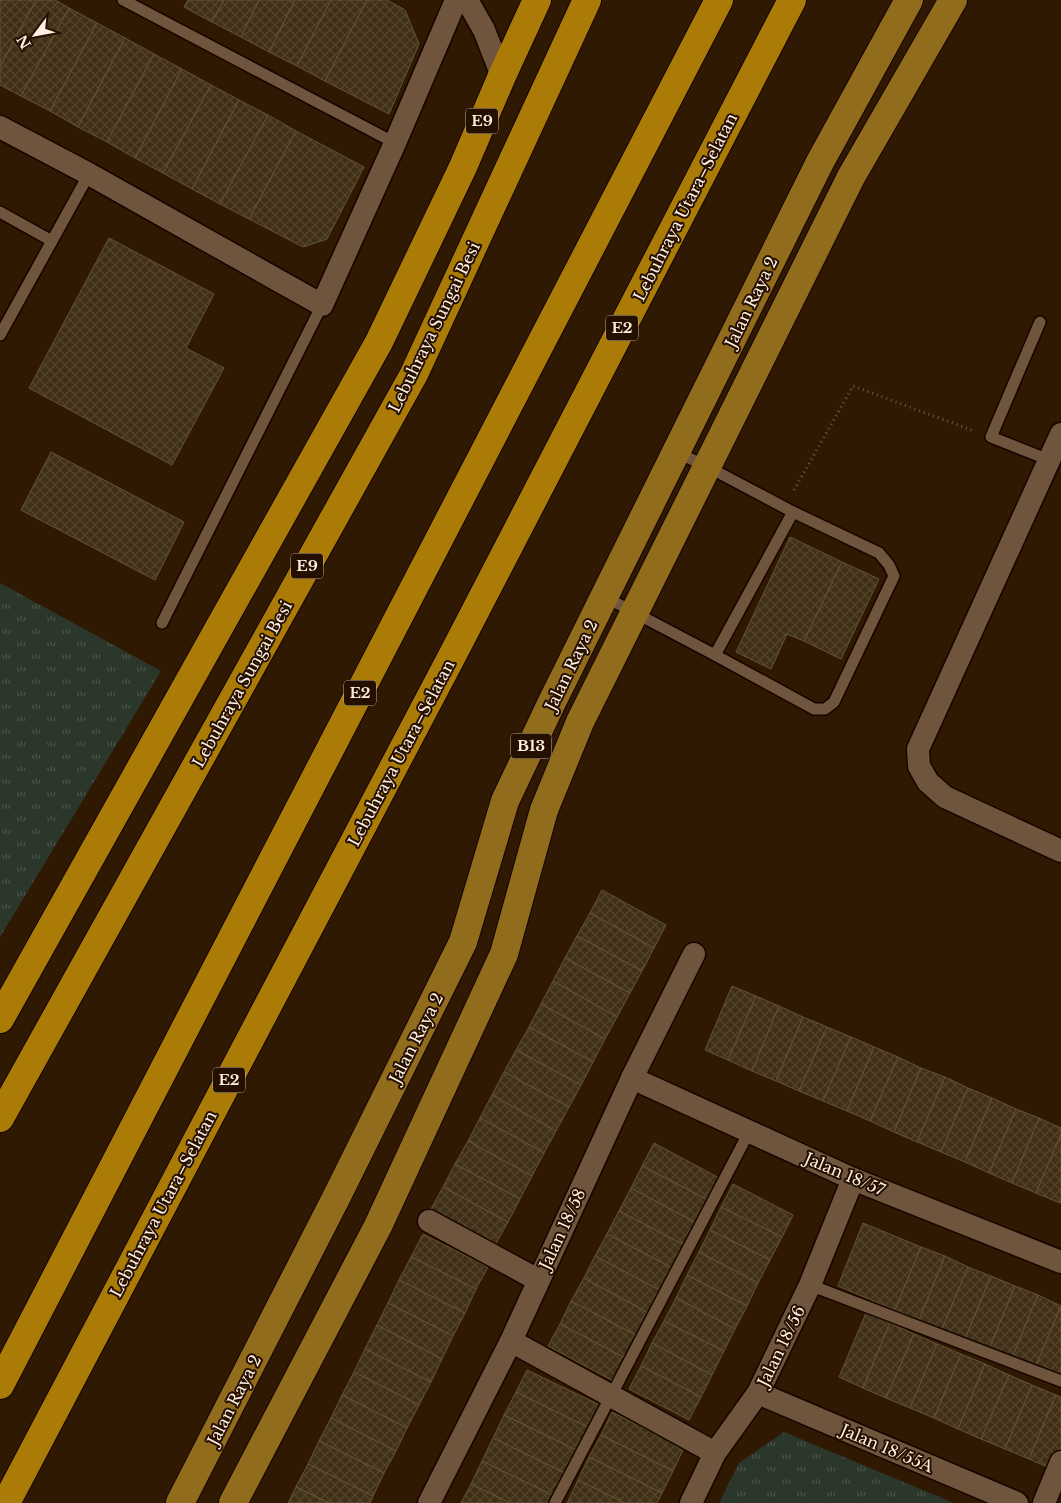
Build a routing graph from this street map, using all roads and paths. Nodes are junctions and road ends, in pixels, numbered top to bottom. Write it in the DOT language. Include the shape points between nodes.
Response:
graph roads {
  1 [pos="123,0"];
  2 [pos="456,0"];
  3 [pos="467,0"];
  4 [pos="538,0"];
  5 [pos="587,0"];
  6 [pos="719,0"];
  7 [pos="792,0"];
  8 [pos="909,0"];
  9 [pos="953,0"];
  10 [pos="502,76"];
  11 [pos="0,126"];
  12 [pos="395,143"];
  13 [pos="89,174"];
  14 [pos="0,212"];
  15 [pos="52,241"];
  16 [pos="322,304"];
  17 [pos="1040,322"];
  18 [pos="0,335"];
  19 [pos="1061,434"];
  20 [pos="991,437"];
  21 [pos="676,452"];
  22 [pos="1049,460"];
  23 [pos="708,467"];
  24 [pos="789,510"];
  25 [pos="604,597"];
  26 [pos="635,612"];
  27 [pos="162,623"];
  28 [pos="715,655"];
  29 [pos="1061,851"];
  30 [pos="694,954"];
  31 [pos="0,1019"];
  32 [pos="632,1078"];
  33 [pos="0,1118"];
  34 [pos="749,1132"];
  35 [pos="853,1179"];
  36 [pos="429,1222"];
  37 [pos="1061,1262"];
  38 [pos="538,1280"];
  39 [pos="810,1286"];
  40 [pos="511,1341"];
  41 [pos="1061,1382"];
  42 [pos="0,1385"];
  43 [pos="758,1393"];
  44 [pos="612,1396"];
  45 [pos="715,1453"];
  46 [pos="1061,1462"];
  47 [pos="6,1503"];
  48 [pos="180,1503"];
  49 [pos="233,1503"];
  50 [pos="429,1503"];
  51 [pos="555,1503"];
  52 [pos="691,1503"];
  53 [pos="1017,1503"];
  54 [pos="1044,1503"];
  1 -- 12 [label="lane"];
  2 -- 12 [label="street"];
  3 -- 10 [label="street" via="484,30"];
  4 -- 10 [label="highway, E9"];
  5 -- 33 [label="highway, Lebuhraya Sungai Besi / E9" via="414,374"];
  6 -- 42 [label="highway, E2"];
  7 -- 47 [label="highway, Lebuhraya Utara–Selatan / E2" via="452,656"];
  8 -- 21 [label="main road, Jalan Raya 2 / B13" via="820,162"];
  9 -- 23 [label="main road, Jalan Raya 2 / B13" via="851,177"];
  10 -- 31 [label="highway, E9" via="463,167 379,342"];
  11 -- 13 [label="street"];
  12 -- 16 [label="street"];
  13 -- 15 [label="lane"];
  13 -- 16 [label="street"];
  14 -- 15 [label="lane"];
  15 -- 18 [label="lane"];
  16 -- 27 [label="lane"];
  17 -- 20 [label="lane"];
  19 -- 22 [label="street"];
  20 -- 22 [label="lane"];
  20 -- 24 [label="path" via="853,386"];
  21 -- 23 [label="lane"];
  21 -- 25 [label="main road, Jalan Raya 2 / B13"];
  22 -- 29 [label="street" via="918,749 919,766 928,782 945,797"];
  23 -- 24 [label="lane"];
  23 -- 26 [label="main road, Jalan Raya 2 / B13"];
  24 -- 28 [label="lane"];
  24 -- 28 [label="lane" via="879,553 894,576 834,702 825,709 814,709"];
  25 -- 26 [label="lane"];
  25 -- 48 [label="main road, Jalan Raya 2 / B13" via="505,800 463,942"];
  26 -- 28 [label="lane"];
  26 -- 49 [label="main road, Jalan Raya 2 / B13" via="580,722 544,810 504,954 378,1226"];
  30 -- 32 [label="street, Jalan 18/58"];
  32 -- 34 [label="street, Jalan 18/57"];
  32 -- 38 [label="street, Jalan 18/58"];
  34 -- 35 [label="street, Jalan 18/57"];
  34 -- 44 [label="lane"];
  35 -- 37 [label="street, Jalan 18/57"];
  35 -- 39 [label="street, Jalan 18/56"];
  36 -- 38 [label="street"];
  38 -- 40 [label="street, Jalan 18/58"];
  39 -- 41 [label="lane"];
  39 -- 43 [label="street, Jalan 18/56"];
  40 -- 44 [label="street"];
  40 -- 50 [label="street, Jalan 18/58"];
  43 -- 45 [label="street, Jalan 18/56"];
  43 -- 53 [label="street, Jalan 18/55A"];
  44 -- 45 [label="street"];
  44 -- 51 [label="lane"];
  45 -- 52 [label="street, Jalan 18/56"];
  46 -- 54 [label="street"];
}
